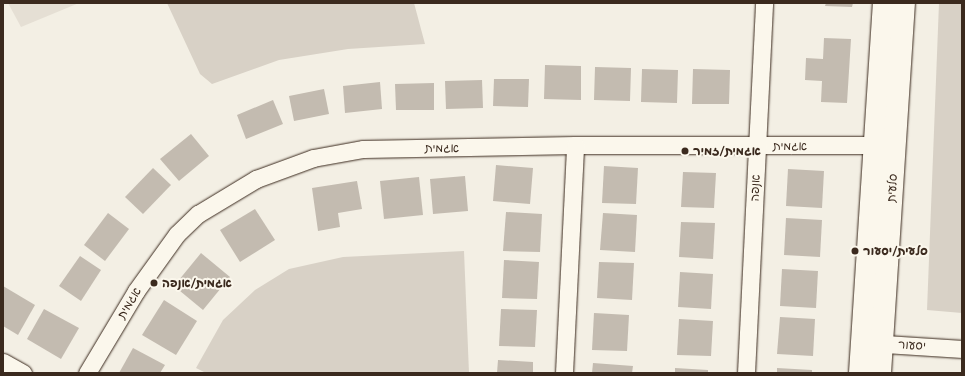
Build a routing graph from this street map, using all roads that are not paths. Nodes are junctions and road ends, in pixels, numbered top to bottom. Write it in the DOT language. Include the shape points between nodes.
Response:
graph roads {
  1 [pos="764,3"];
  2 [pos="884,3"];
  3 [pos="904,3"];
  4 [pos="574,145"];
  5 [pos="885,145"];
  6 [pos="757,146"];
  7 [pos="872,343"];
  8 [pos="962,349"];
  9 [pos="3,362"];
  10 [pos="23,373"];
  11 [pos="87,373"];
  12 [pos="564,373"];
  13 [pos="746,373"];
  14 [pos="860,373"];
  15 [pos="880,373"];
  1 -- 6 [label="street, אנפה"];
  2 -- 5 [label="street, סלעית"];
  3 -- 5 [label="street, סלעית"];
  4 -- 6 [label="street, אגמית"];
  4 -- 11 [label="street, אגמית" via="363,149 313,158 256,179 198,214 177,234 157,258"];
  4 -- 12 [label="street"];
  5 -- 6 [label="street, אגמית"];
  5 -- 7 [label="street, סלעית"];
  6 -- 13 [label="street, אנפה"];
  7 -- 8 [label="street, יסעור"];
  7 -- 14 [label="street, סלעית"];
  7 -- 15 [label="street, סלעית"];
  9 -- 10 [label="street"];
}
